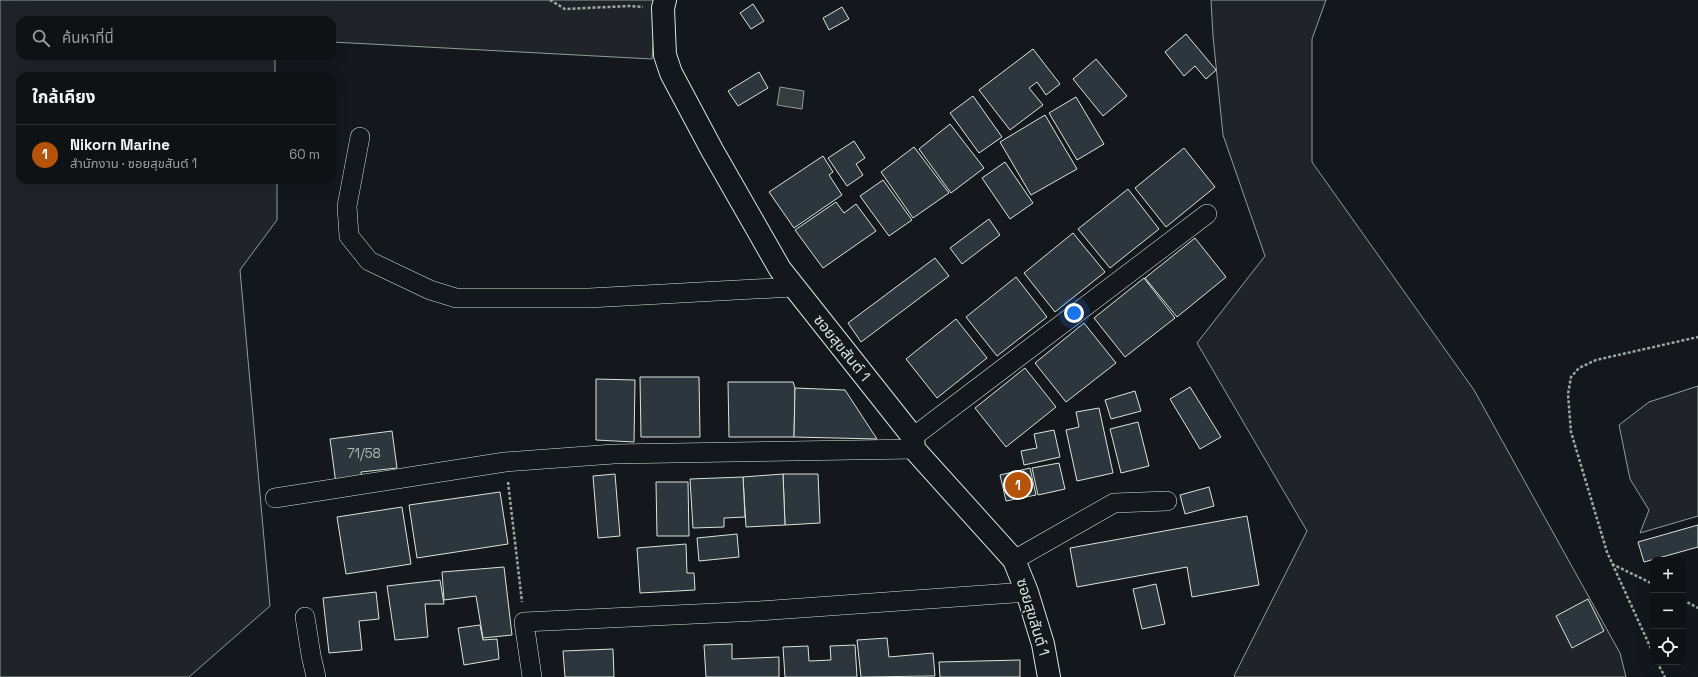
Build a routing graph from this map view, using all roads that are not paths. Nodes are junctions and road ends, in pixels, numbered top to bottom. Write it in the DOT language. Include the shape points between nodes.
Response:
graph roads {
  1 [pos="664,4"];
  2 [pos="360,137"];
  3 [pos="1207,214"];
  4 [pos="793,287"];
  5 [pos="914,443"];
  6 [pos="275,498"];
  7 [pos="1166,501"];
  8 [pos="1014,560"];
  9 [pos="1027,592"];
  10 [pos="305,617"];
  11 [pos="316,677"];
  12 [pos="532,677"];
  13 [pos="1049,677"];
  1 -- 4 [label="street, ซอยสุขสันต์ 1" via="665,55 678,89 780,269"];
  2 -- 4 [label="street" via="347,206 349,236 369,261 430,290 456,298 589,298"];
  3 -- 5 [label="street"];
  4 -- 5 [label="street, ซอยสุขสันต์ 1"];
  5 -- 6 [label="street" via="614,454 505,462"];
  5 -- 8 [label="street, ซอยสุขสันต์ 1"];
  7 -- 8 [label="street" via="1114,503"];
  8 -- 9 [label="street, ซอยสุขสันต์ 1"];
  9 -- 12 [label="street" via="759,611 524,622"];
  9 -- 13 [label="street, ซอยสุขสันต์ 1" via="1044,644"];
  10 -- 11 [label="street"];
}
